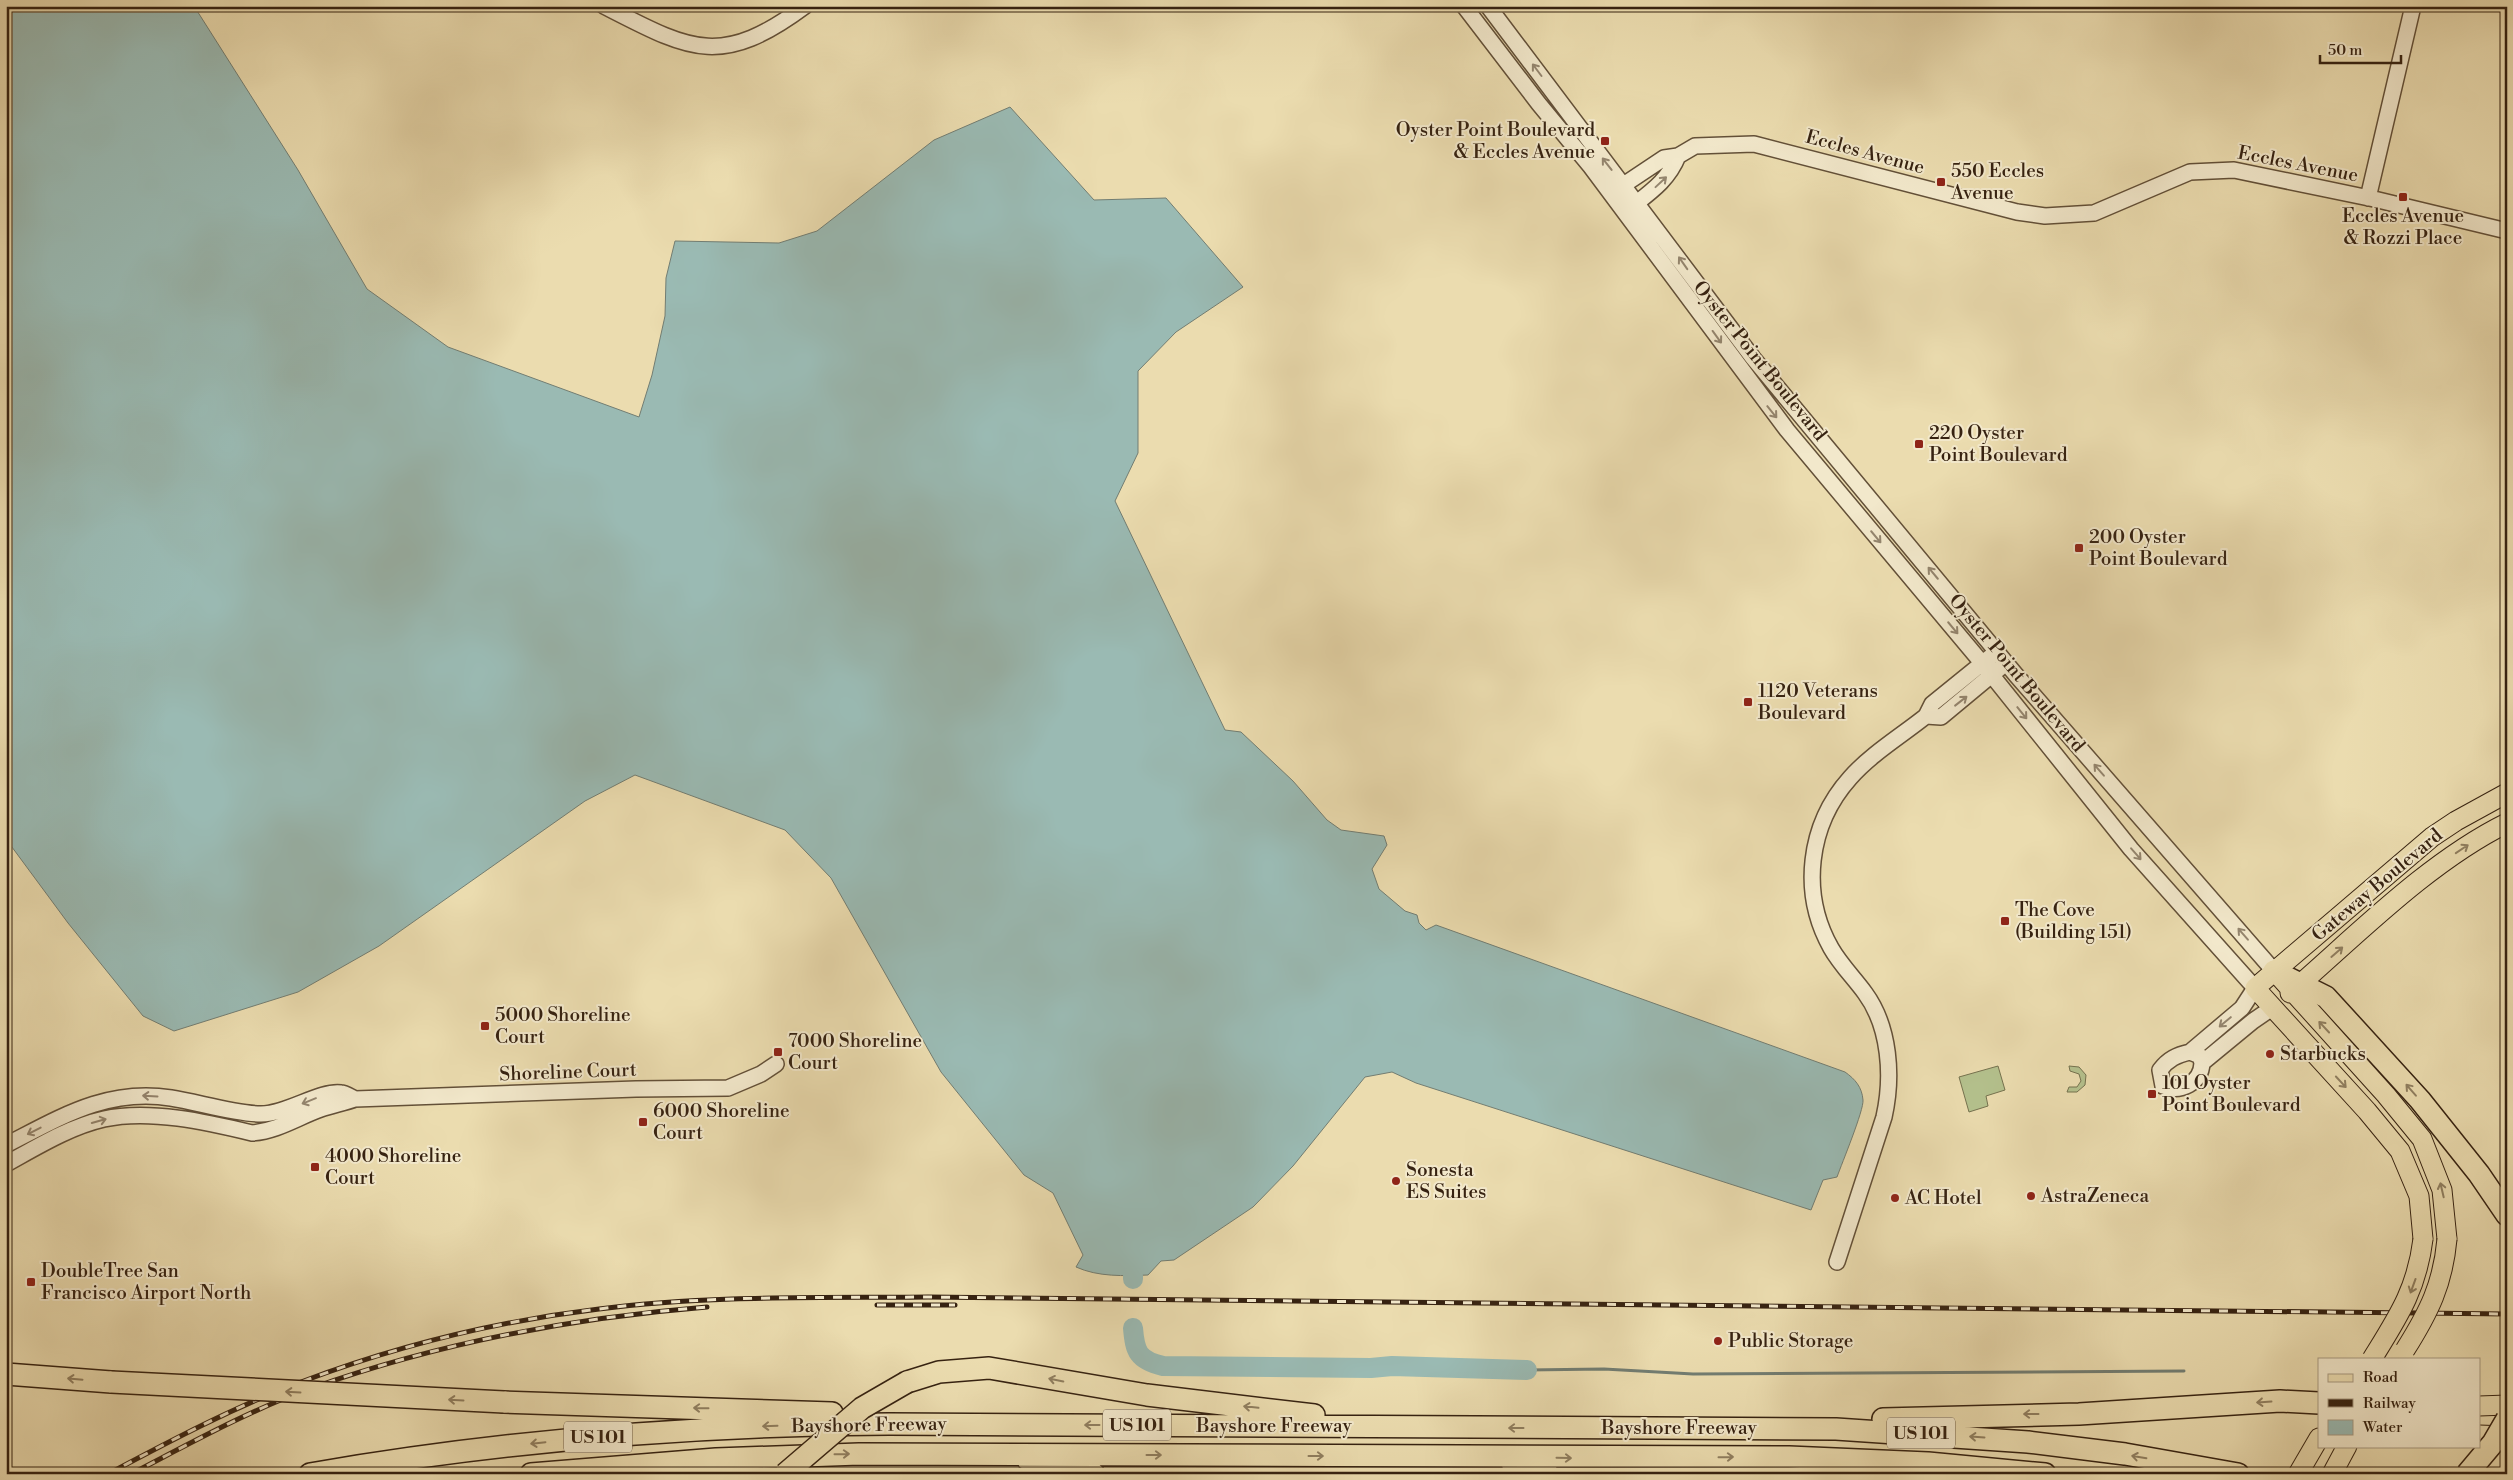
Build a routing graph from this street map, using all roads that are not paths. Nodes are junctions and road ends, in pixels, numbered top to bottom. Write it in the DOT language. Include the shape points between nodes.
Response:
graph roads {
  1 [pos="604,6"];
  2 [pos="805,6"];
  3 [pos="1464,6"];
  4 [pos="1488,6"];
  5 [pos="2413,6"];
  6 [pos="1678,156"];
  7 [pos="1617,189"];
  8 [pos="2368,198"];
  9 [pos="1631,207"];
  10 [pos="2507,232"];
  11 [pos="2002,656"];
  12 [pos="1987,669"];
  13 [pos="2507,793"];
  14 [pos="2507,823"];
  15 [pos="2274,971"];
  16 [pos="2254,988"];
  17 [pos="2296,988"];
  18 [pos="2272,1008"];
  19 [pos="2190,1052"];
  20 [pos="2202,1062"];
  21 [pos="776,1064"];
  22 [pos="355,1099"];
  23 [pos="6,1145"];
  24 [pos="6,1164"];
  25 [pos="2505,1213"];
  26 [pos="1837,1262"];
  27 [pos="2404,1356"];
  28 [pos="2373,1358"];
  29 [pos="6,1374"];
  30 [pos="2318,1402"];
  31 [pos="2507,1405"];
  32 [pos="2480,1406"];
  33 [pos="2507,1419"];
  34 [pos="889,1424"];
  35 [pos="1386,1427"];
  36 [pos="1600,1428"];
  37 [pos="2480,1435"];
  38 [pos="2507,1436"];
  39 [pos="2316,1444"];
  40 [pos="2344,1451"];
  41 [pos="1018,1454"];
  42 [pos="1498,1457"];
  43 [pos="310,1474"];
  44 [pos="531,1474"];
  45 [pos="785,1474"];
  46 [pos="1094,1474"];
  47 [pos="1548,1474"];
  48 [pos="2045,1474"];
  49 [pos="2238,1474"];
  50 [pos="2298,1474"];
  51 [pos="2332,1474"];
  52 [pos="2468,1474"];
  1 -- 2 [label="street" via="655,32 683,43 706,47 746,42 768,32"];
  3 -- 7 [label="street, Oyster Point Boulevard"];
  7 -- 4 [label="street, Oyster Point Boulevard, one-way"];
  5 -- 8 [label="street"];
  6 -- 7 [label="street, Eccles Avenue" via="1664,158"];
  6 -- 8 [label="street, Eccles Avenue" via="1695,146 1754,144 2045,216 2094,213 2190,172 2202,170 2234,170"];
  9 -- 6 [label="street, one-way" via="1662,182 1672,171"];
  7 -- 9 [label="street, Oyster Point Boulevard"];
  8 -- 10 [label="street, Eccles Avenue"];
  11 -- 9 [label="street, Oyster Point Boulevard, one-way"];
  9 -- 12 [label="street, Oyster Point Boulevard, one-way" via="1762,399"];
  11 -- 12 [label="street"];
  15 -- 11 [label="street, Oyster Point Boulevard, one-way"];
  12 -- 16 [label="street, Oyster Point Boulevard, one-way" via="2132,850"];
  12 -- 26 [label="street" via="1932,704 1926,716 1850,778 1827,812 1815,846 1811,878 1819,923 1831,948 1873,1006 1886,1046 1884,1117"];
  13 -- 15 [label="main road, Gateway Boulevard" via="2432,837"];
  17 -- 14 [label="main road, Gateway Boulevard, one-way" via="2434,870 2461,849"];
  15 -- 16 [label="main road, Gateway Boulevard"];
  15 -- 17 [label="highway"];
  16 -- 18 [label="main road, Oyster Point Boulevard"];
  16 -- 19 [label="street, one-way" via="2242,1008"];
  17 -- 18 [label="main road, Gateway Boulevard"];
  25 -- 17 [label="highway, one-way" via="2465,1154 2326,997"];
  27 -- 17 [label="main road, one-way, bridge" via="2434,1300 2445,1262 2447,1239 2442,1190 2422,1139"];
  18 -- 20 [label="street"];
  18 -- 28 [label="main road, Oyster Point Boulevard, one-way, bridge" via="2367,1111 2400,1152 2419,1196 2423,1239 2421,1258 2411,1291"];
  19 -- 20 [label="street" via="2200,1056"];
  19 -- 20 [label="street" via="2165,1063 2160,1070 2163,1086 2172,1090 2191,1084 2198,1076"];
  21 -- 22 [label="street, Shoreline Court" via="744,1083 728,1088"];
  22 -- 23 [label="street, Shoreline Court, one-way" via="342,1092 279,1112 259,1114 170,1098 124,1096 72,1113"];
  24 -- 22 [label="street, Shoreline Court, one-way" via="71,1130 104,1119 159,1116 252,1133 284,1126"];
  34 -- 29 [label="highway, one-way, bridge" via="844,1414 804,1410 504,1402"];
  30 -- 36 [label="highway, one-way" via="2280,1401 2079,1414"];
  31 -- 32 [label="main road"];
  33 -- 52 [label="highway, bridge"];
  35 -- 34 [label="highway, Bayshore Freeway / US 101, one-way"];
  34 -- 43 [label="highway, Bayshore Freeway / US 101, one-way" via="747,1427 595,1438 454,1453"];
  36 -- 35 [label="highway, Bayshore Freeway / US 101, one-way"];
  35 -- 45 [label="highway, one-way, bridge" via="1115,1390 1006,1369 955,1370 907,1382 862,1408"];
  49 -- 36 [label="highway, Bayshore Freeway / US 101, one-way" via="2076,1448 1930,1434 1798,1428"];
  37 -- 38 [label="main road"];
  39 -- 50 [label="main road"];
  40 -- 51 [label="main road"];
  41 -- 42 [label="highway, Bayshore Freeway / US 101, one-way"];
  44 -- 41 [label="highway, Bayshore Freeway / US 101, one-way" via="764,1456"];
  41 -- 46 [label="highway" via="1055,1470"];
  42 -- 47 [label="highway"];
  42 -- 48 [label="highway, Bayshore Freeway / US 101, one-way" via="1835,1458"];
}
